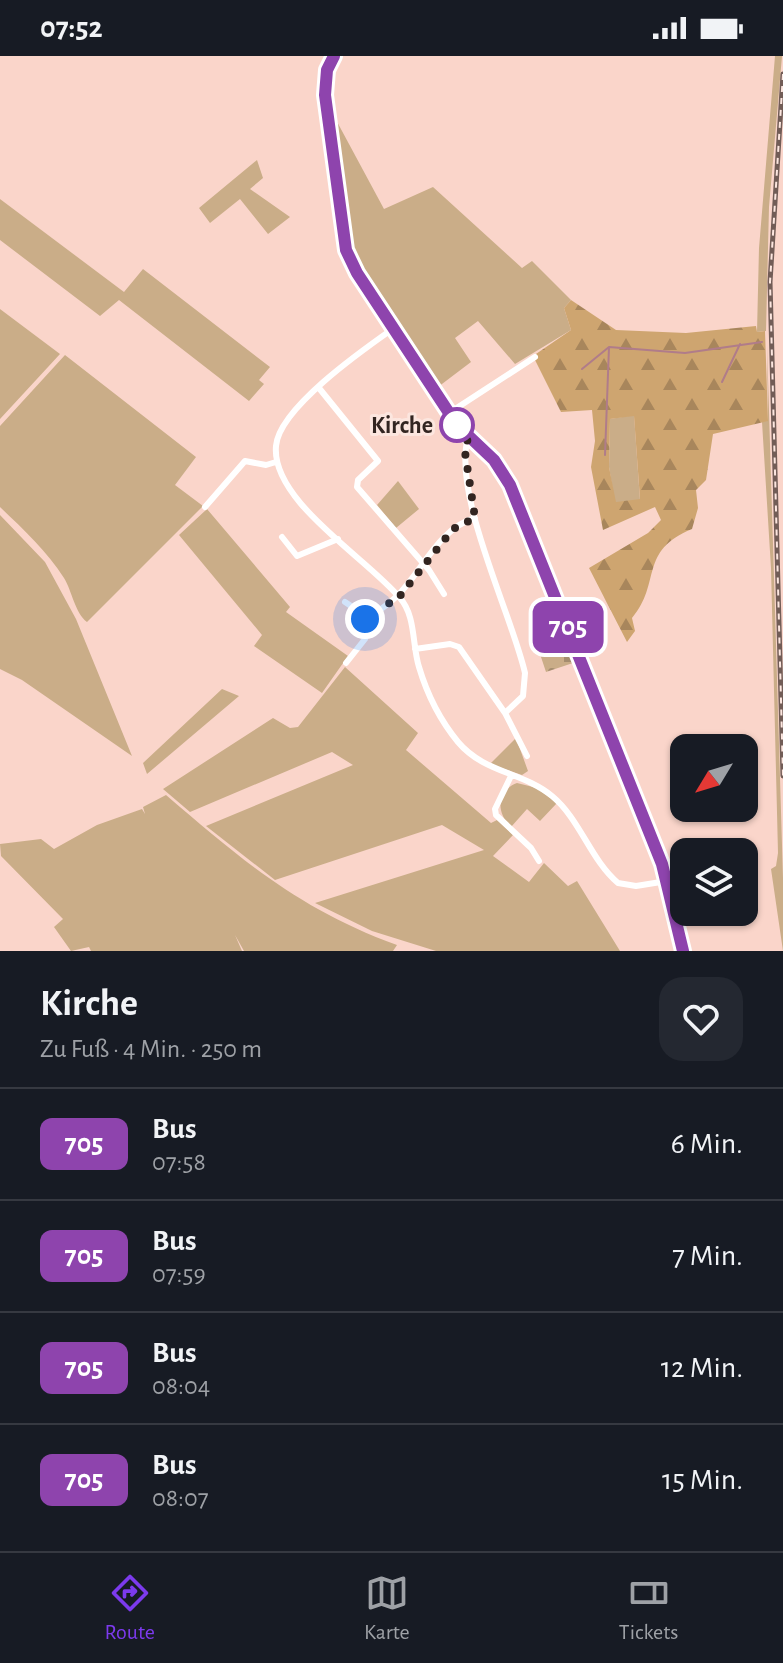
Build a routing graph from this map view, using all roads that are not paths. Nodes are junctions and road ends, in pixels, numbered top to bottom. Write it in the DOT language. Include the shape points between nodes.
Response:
graph roads {
  1 [pos="334,56"];
  2 [pos="394,328"];
  3 [pos="535,357"];
  4 [pos="319,388"];
  5 [pos="449,413"];
  6 [pos="468,437"];
  7 [pos="276,462"];
  8 [pos="205,507"];
  9 [pos="475,518"];
  10 [pos="282,537"];
  11 [pos="338,539"];
  12 [pos="424,564"];
  13 [pos="444,594"];
  14 [pos="399,597"];
  15 [pos="345,602"];
  16 [pos="366,616"];
  17 [pos="415,649"];
  18 [pos="346,663"];
  19 [pos="505,713"];
  20 [pos="527,756"];
  21 [pos="511,776"];
  22 [pos="539,861"];
  23 [pos="667,881"];
  24 [pos="683,951"];
  1 -- 2 [label="street" via="325,95 342,240"];
  2 -- 4 [label="street"];
  2 -- 5 [label="street"];
  3 -- 5 [label="street"];
  4 -- 7 [label="street" via="281,428"];
  4 -- 12 [label="street" via="378,461 357,487"];
  5 -- 6 [label="street"];
  6 -- 9 [label="street" via="465,452"];
  6 -- 23 [label="street" via="494,460 510,485"];
  7 -- 8 [label="street" via="245,461"];
  7 -- 11 [label="street" via="297,499"];
  9 -- 12 [label="street" via="457,524"];
  9 -- 19 [label="street" via="525,673 523,696"];
  10 -- 11 [label="street" via="297,556"];
  11 -- 14 [label="street"];
  12 -- 13 [label="street"];
  12 -- 14 [label="street"];
  14 -- 16 [label="street"];
  14 -- 17 [label="street" via="409,615"];
  15 -- 16 [label="street"];
  16 -- 18 [label="street" via="365,639"];
  17 -- 19 [label="street" via="459,647"];
  17 -- 21 [label="street" via="433,703 450,732 476,760"];
  19 -- 20 [label="street"];
  21 -- 22 [label="street" via="496,815"];
  21 -- 23 [label="street" via="543,789 563,806 618,883"];
  23 -- 24 [label="street"];
}
